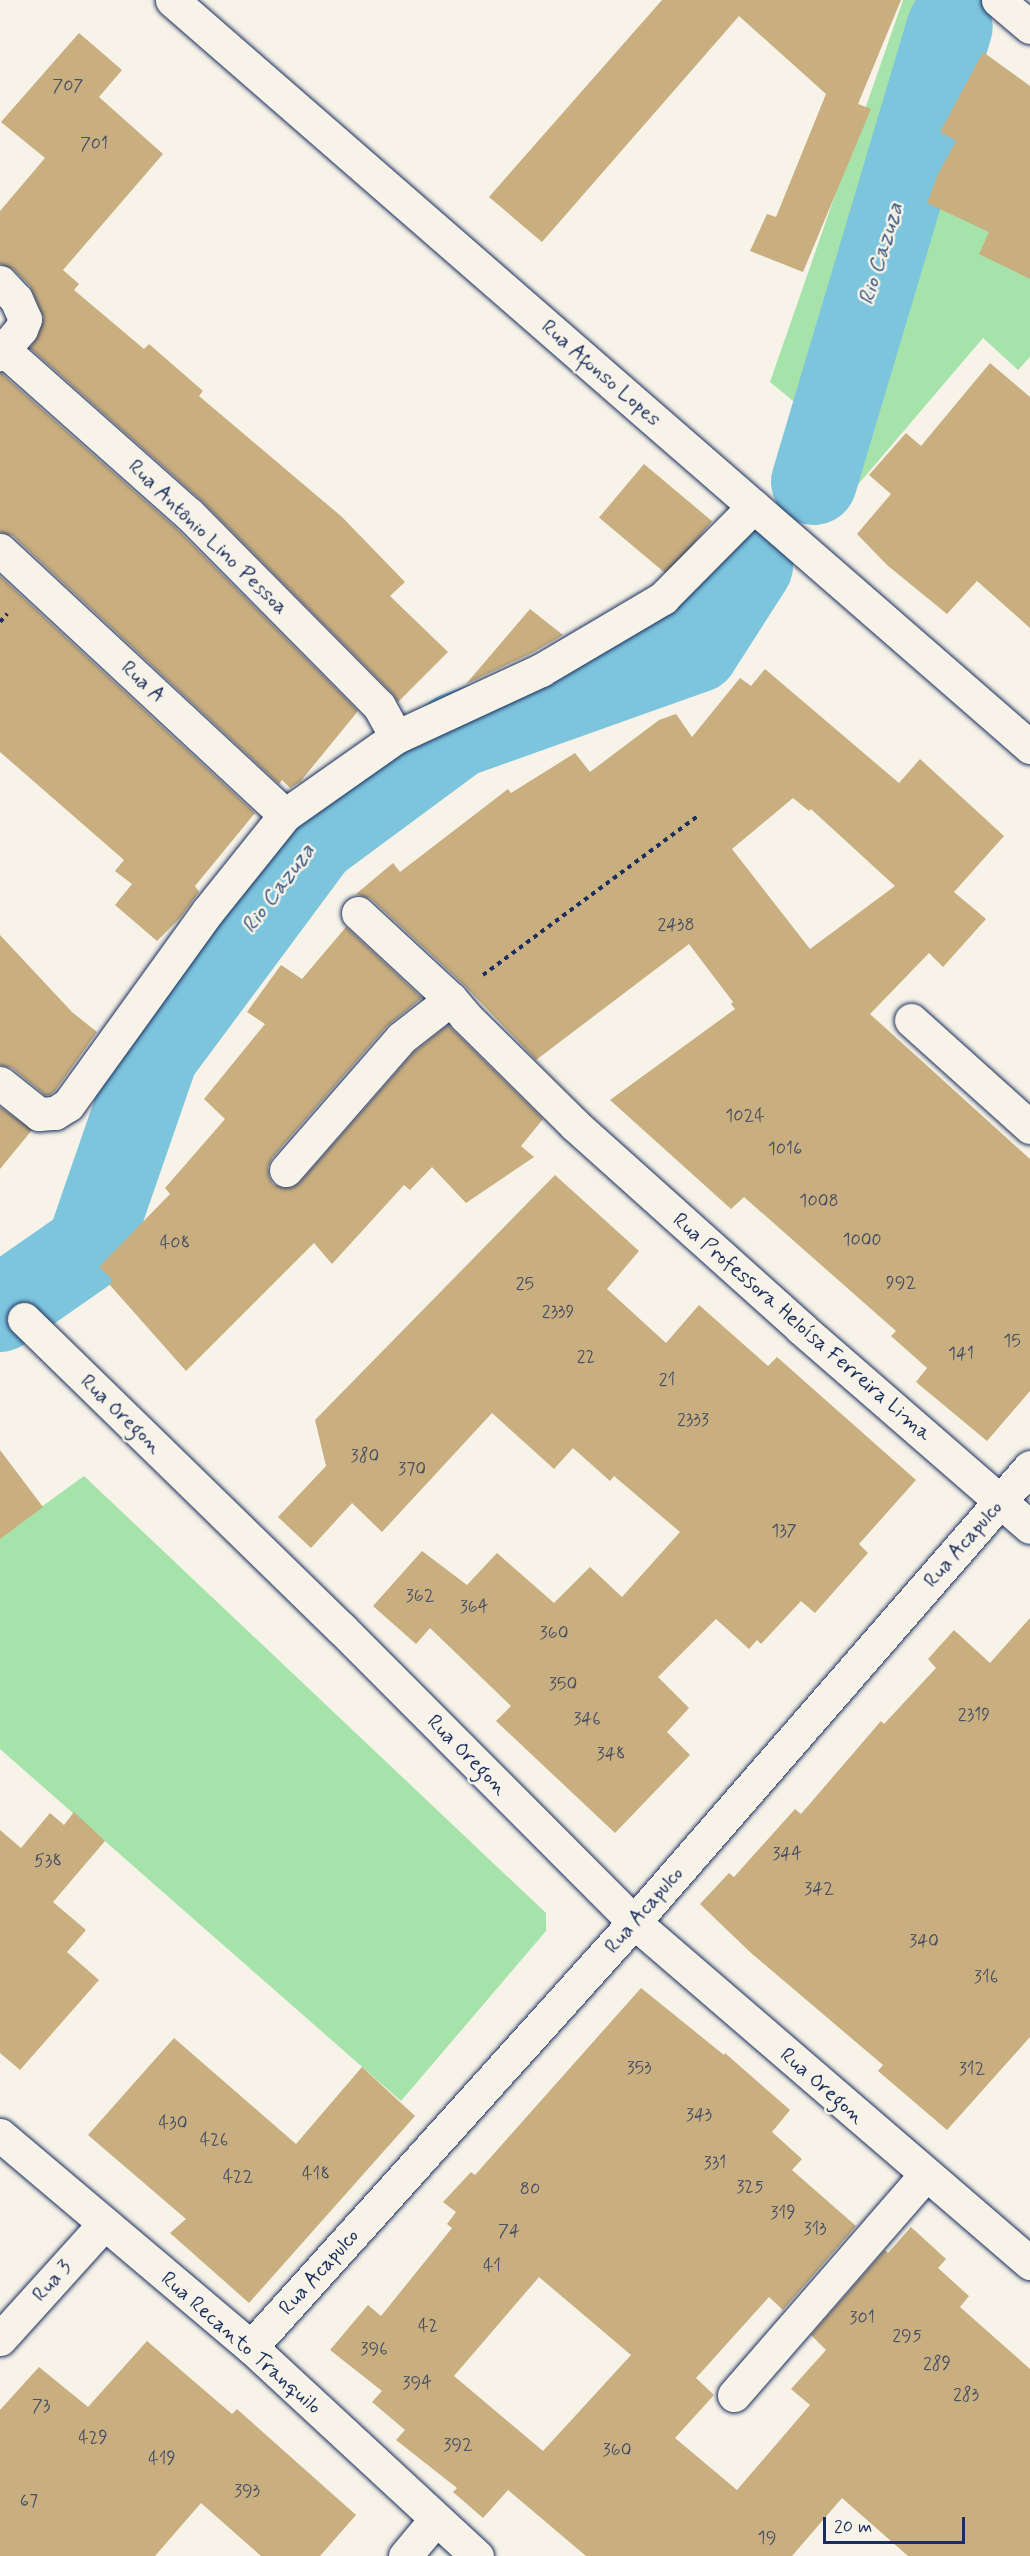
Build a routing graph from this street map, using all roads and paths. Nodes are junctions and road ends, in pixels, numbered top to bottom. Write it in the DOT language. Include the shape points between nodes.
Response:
graph roads {
  1 [pos="172,0"];
  2 [pos="998,0"];
  3 [pos="1030,27"];
  4 [pos="0,282"];
  5 [pos="2,352"];
  6 [pos="754,506"];
  7 [pos="0,550"];
  8 [pos="396,737"];
  9 [pos="1030,747"];
  10 [pos="285,815"];
  11 [pos="698,816"];
  12 [pos="358,914"];
  13 [pos="451,999"];
  14 [pos="911,1020"];
  15 [pos="0,1083"];
  16 [pos="1030,1127"];
  17 [pos="286,1170"];
  18 [pos="24,1319"];
  19 [pos="1030,1467"];
  20 [pos="1000,1501"];
  21 [pos="1030,1527"];
  22 [pos="634,1922"];
  23 [pos="0,2135"];
  24 [pos="925,2175"];
  25 [pos="104,2224"];
  26 [pos="1030,2263"];
  27 [pos="0,2339"];
  28 [pos="251,2348"];
  29 [pos="734,2395"];
  30 [pos="436,2519"];
  31 [pos="405,2556"];
  32 [pos="477,2556"];
  1 -- 6 [label="street, Rua Afonso Lopes"];
  2 -- 3 [label="street"];
  4 -- 5 [label="street" via="16,299 25,319"];
  5 -- 8 [label="street, Rua Antônio Lino Pessoa" via="189,514 379,706"];
  6 -- 8 [label="street" via="663,598 541,670"];
  6 -- 9 [label="street, Rua Afonso Lopes"];
  7 -- 10 [label="street, Rua A"];
  8 -- 10 [label="street"];
  10 -- 15 [label="street" via="208,911 68,1105 55,1113 39,1114"];
  11 -- 13 [label="path"];
  12 -- 13 [label="street, Rua Professora Heloísa Ferreira Lima"];
  13 -- 17 [label="street" via="401,1038"];
  13 -- 20 [label="street, Rua Professora Heloísa Ferreira Lima" via="575,1125"];
  14 -- 16 [label="street"];
  18 -- 22 [label="street, Rua Oregon" via="341,1628"];
  19 -- 20 [label="street, Rua Acapulco"];
  20 -- 21 [label="street, Rua Professora Heloísa Ferreira Lima"];
  20 -- 22 [label="street, Rua Acapulco"];
  22 -- 24 [label="street, Rua Oregon"];
  22 -- 28 [label="street, Rua Acapulco"];
  23 -- 25 [label="street, Rua Recanto Tranquilo"];
  24 -- 26 [label="street, Rua Oregon"];
  24 -- 29 [label="street"];
  25 -- 27 [label="street, Rua 3"];
  25 -- 28 [label="street, Rua Recanto Tranquilo"];
  28 -- 30 [label="street, Rua Recanto Tranquilo"];
  30 -- 31 [label="street"];
  30 -- 32 [label="street, Rua Recanto Tranquilo"];
}
